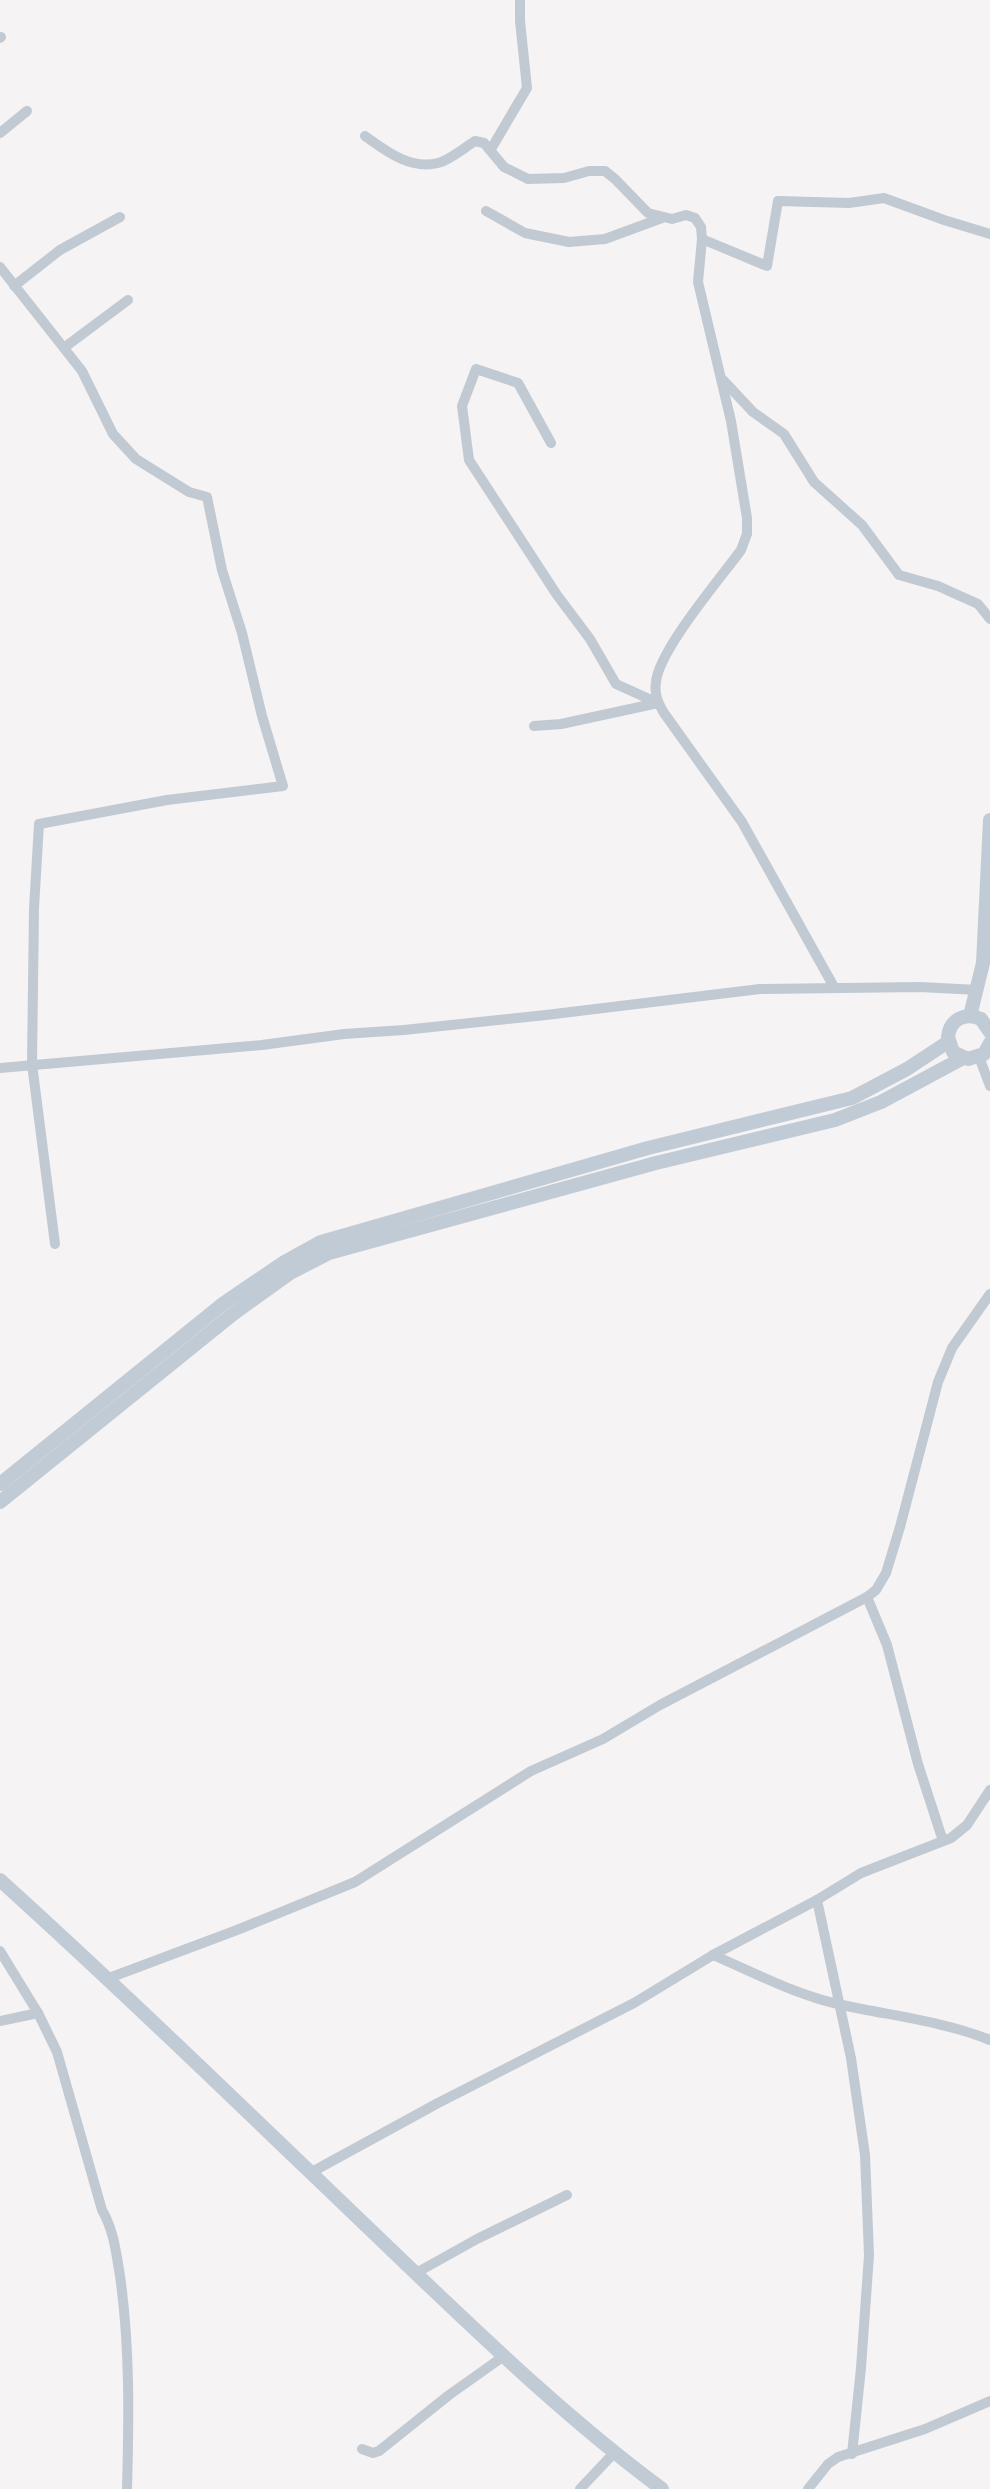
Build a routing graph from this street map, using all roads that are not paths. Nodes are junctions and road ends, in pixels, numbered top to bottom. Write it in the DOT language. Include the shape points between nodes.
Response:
graph roads {
  1 [pos="520,0"];
  2 [pos="27,111"];
  3 [pos="0,133"];
  4 [pos="365,136"];
  5 [pos="491,149"];
  6 [pos="486,211"];
  7 [pos="120,217"];
  8 [pos="662,218"];
  9 [pos="990,234"];
  10 [pos="702,238"];
  11 [pos="0,267"];
  12 [pos="14,286"];
  13 [pos="128,300"];
  14 [pos="65,347"];
  15 [pos="722,378"];
  16 [pos="551,443"];
  17 [pos="990,619"];
  18 [pos="658,703"];
  19 [pos="534,726"];
  20 [pos="990,820"];
  21 [pos="834,987"];
  22 [pos="978,990"];
  23 [pos="970,1016"];
  24 [pos="990,1027"];
  25 [pos="948,1042"];
  26 [pos="990,1043"];
  27 [pos="979,1057"];
  28 [pos="963,1058"];
  29 [pos="32,1064"];
  30 [pos="0,1068"];
  31 [pos="990,1086"];
  32 [pos="55,1244"];
  33 [pos="990,1293"];
  34 [pos="0,1484"];
  35 [pos="0,1502"];
  36 [pos="867,1597"];
  37 [pos="990,1790"];
  38 [pos="943,1841"];
  39 [pos="0,1880"];
  40 [pos="817,1900"];
  41 [pos="0,1951"];
  42 [pos="713,1955"];
  43 [pos="109,1978"];
  44 [pos="841,2005"];
  45 [pos="38,2013"];
  46 [pos="0,2021"];
  47 [pos="990,2040"];
  48 [pos="310,2173"];
  49 [pos="567,2195"];
  50 [pos="416,2273"];
  51 [pos="504,2356"];
  52 [pos="990,2401"];
  53 [pos="362,2449"];
  54 [pos="614,2453"];
  55 [pos="852,2454"];
  56 [pos="127,2489"];
  57 [pos="580,2489"];
  58 [pos="662,2489"];
  59 [pos="807,2489"];
  1 -- 5 [label="street" via="527,88"];
  2 -- 3 [label="street"];
  4 -- 5 [label="street" via="387,151 420,165 440,163 475,141"];
  5 -- 8 [label="street" via="504,167 528,179 605,171 648,213"];
  6 -- 8 [label="street" via="525,233 569,242 605,238"];
  7 -- 12 [label="street" via="60,250"];
  8 -- 10 [label="street" via="695,218"];
  9 -- 10 [label="street" via="884,198 849,203 778,201 767,266"];
  10 -- 15 [label="street" via="698,282"];
  11 -- 12 [label="street"];
  12 -- 14 [label="street"];
  13 -- 14 [label="street"];
  14 -- 29 [label="street" via="82,370 113,434 136,459 189,492 207,497 222,570 283,786 166,800 39,824"];
  15 -- 17 [label="street" via="753,412 784,434 814,482 862,525 899,575 938,586 978,604"];
  15 -- 18 [label="street" via="747,534 741,550 666,653 656,680"];
  16 -- 18 [label="street" via="518,383 476,369 462,406 469,460 616,684"];
  18 -- 19 [label="street"];
  18 -- 21 [label="street" via="742,822"];
  20 -- 22 [label="street" via="983,963"];
  21 -- 22 [label="street"];
  21 -- 29 [label="street" via="760,989 262,1045"];
  22 -- 23 [label="street"];
  23 -- 24 [label="street"];
  23 -- 25 [label="street" via="955,1022 948,1031"];
  25 -- 28 [label="street" via="953,1052"];
  25 -- 34 [label="street" via="852,1098 648,1148 321,1242 224,1303"];
  26 -- 27 [label="street"];
  27 -- 28 [label="street"];
  27 -- 31 [label="street"];
  28 -- 35 [label="street" via="881,1102 835,1120 656,1163 329,1253 290,1274 233,1314"];
  29 -- 30 [label="street"];
  29 -- 32 [label="street"];
  33 -- 36 [label="street" via="951,1348 938,1382 886,1573"];
  36 -- 38 [label="street" via="887,1645"];
  36 -- 43 [label="street" via="689,1689 603,1739 531,1771 355,1882"];
  37 -- 38 [label="street" via="967,1825"];
  38 -- 40 [label="street" via="861,1874"];
  39 -- 43 [label="street"];
  40 -- 42 [label="street"];
  40 -- 44 [label="street"];
  41 -- 45 [label="street"];
  42 -- 44 [label="street" via="799,1992"];
  42 -- 48 [label="street" via="634,2003"];
  43 -- 48 [label="street"];
  44 -- 47 [label="street" via="938,2024"];
  44 -- 55 [label="street" via="861,2120 869,2223 868,2285"];
  45 -- 46 [label="street"];
  45 -- 56 [label="street" via="57,2052 115,2245 129,2390"];
  48 -- 50 [label="street"];
  49 -- 50 [label="street"];
  50 -- 51 [label="street"];
  51 -- 53 [label="street" via="449,2394 379,2451"];
  51 -- 54 [label="street"];
  52 -- 55 [label="street"];
  54 -- 57 [label="street"];
  54 -- 58 [label="street"];
  55 -- 59 [label="street" via="834,2460"];
}
